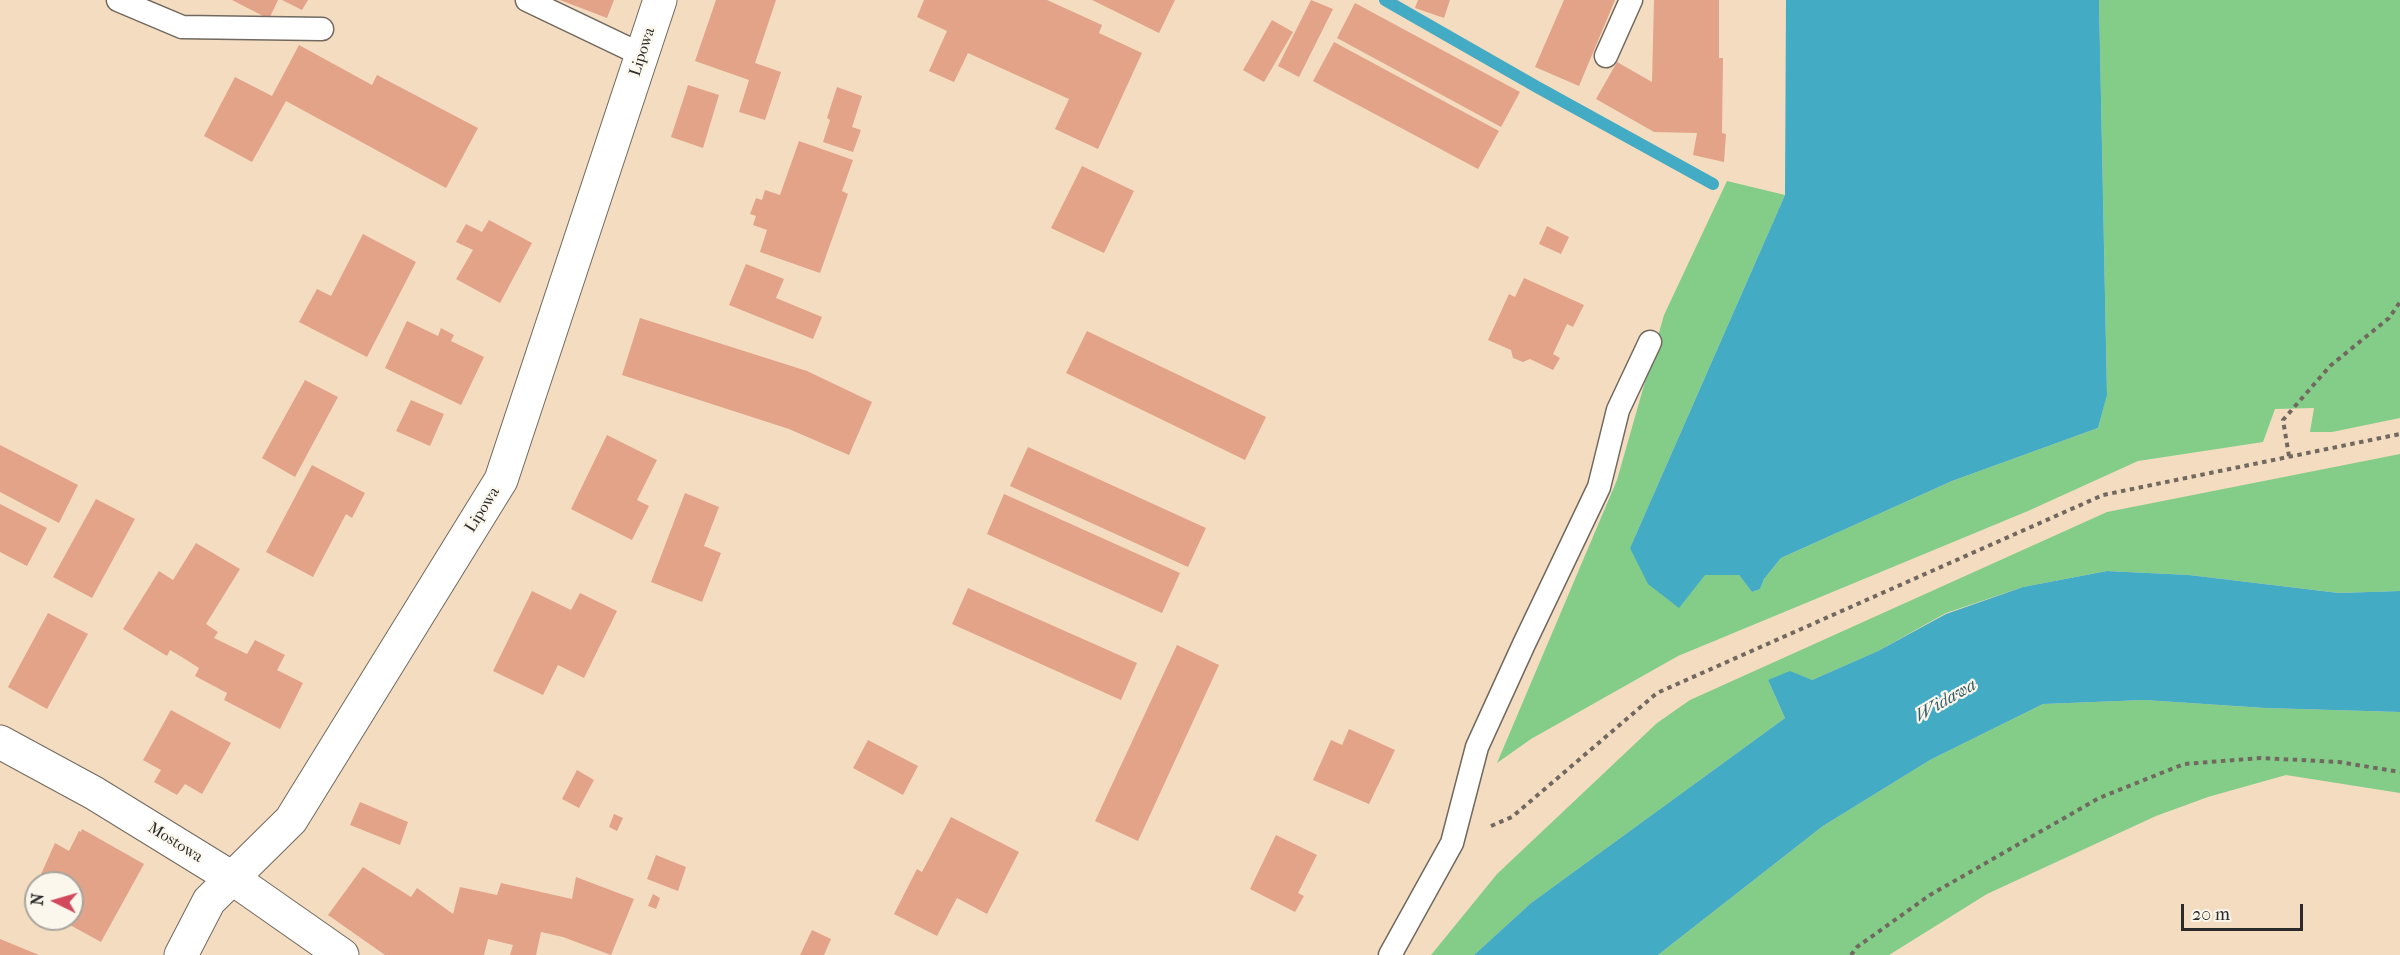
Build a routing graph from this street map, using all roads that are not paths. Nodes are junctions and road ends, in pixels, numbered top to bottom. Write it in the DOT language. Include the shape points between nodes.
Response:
graph roads {
  1 [pos="118,0"];
  2 [pos="527,0"];
  3 [pos="660,0"];
  4 [pos="1631,0"];
  5 [pos="322,29"];
  6 [pos="642,55"];
  7 [pos="1606,56"];
  8 [pos="1650,342"];
  9 [pos="0,742"];
  10 [pos="232,878"];
  11 [pos="181,955"];
  12 [pos="342,955"];
  13 [pos="1390,955"];
  1 -- 5 [label="lane" via="182,27"];
  2 -- 6 [label="lane"];
  3 -- 6 [label="street, Lipowa"];
  4 -- 7 [label="lane"];
  6 -- 10 [label="street, Lipowa" via="501,480 291,820"];
  8 -- 13 [label="lane" via="1618,410 1599,487 1477,747 1452,843"];
  9 -- 10 [label="street, Mostowa" via="94,793"];
  10 -- 11 [label="street, Lipowa" via="209,901"];
  10 -- 12 [label="street, Mostowa"];
}
